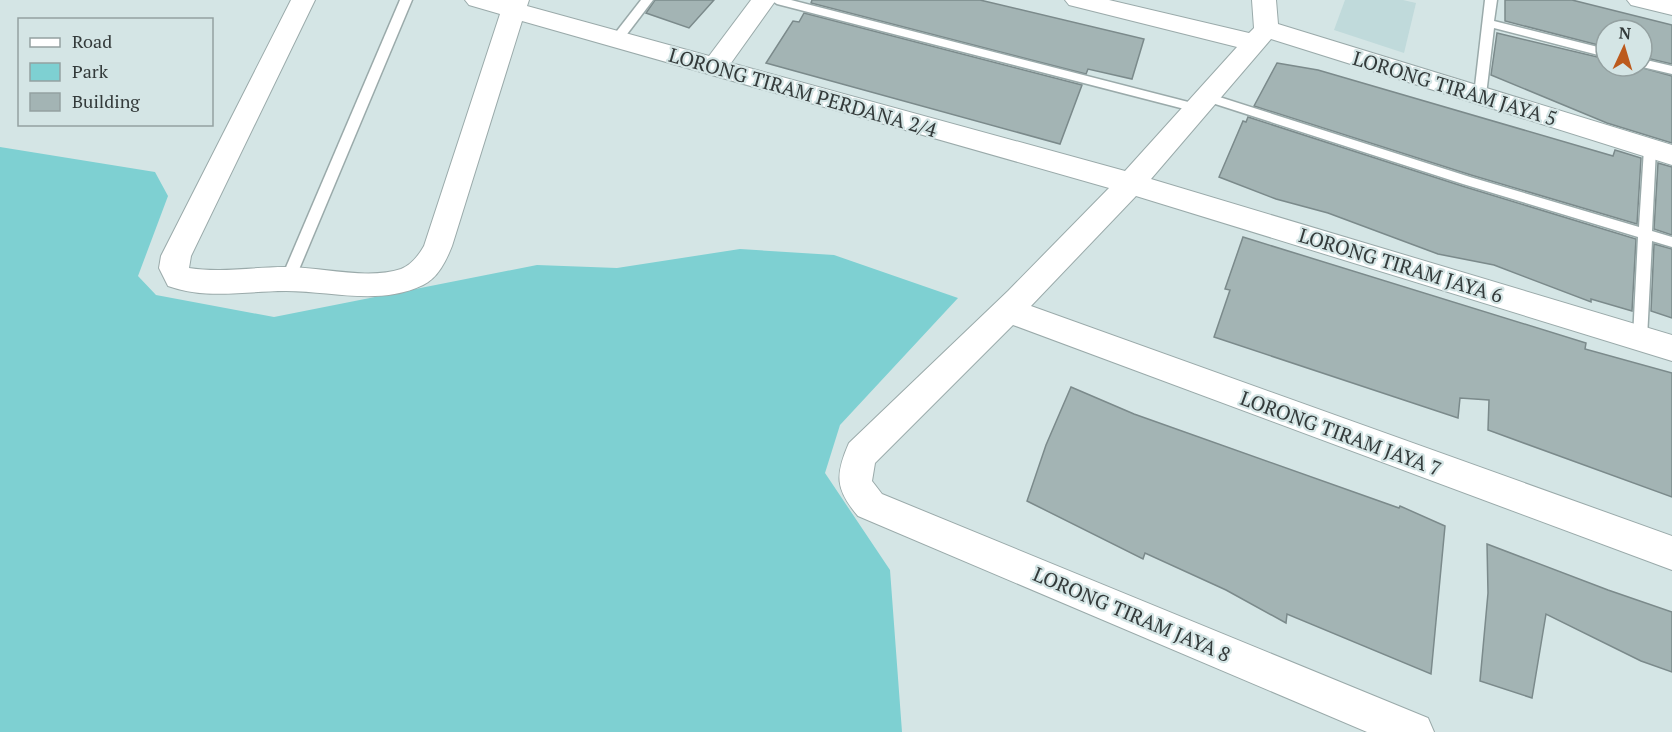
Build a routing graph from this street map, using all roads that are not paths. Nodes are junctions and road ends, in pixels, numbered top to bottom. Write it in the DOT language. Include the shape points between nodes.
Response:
graph roads {
  1 [pos="303,0"];
  2 [pos="406,0"];
  3 [pos="477,0"];
  4 [pos="647,0"];
  5 [pos="764,0"];
  6 [pos="777,0"];
  7 [pos="1077,0"];
  8 [pos="1264,0"];
  9 [pos="1491,0"];
  10 [pos="514,5"];
  11 [pos="1489,23"];
  12 [pos="1260,36"];
  13 [pos="617,39"];
  14 [pos="1594,50"];
  15 [pos="1654,66"];
  16 [pos="714,68"];
  17 [pos="1672,70"];
  18 [pos="1480,95"];
  19 [pos="1205,103"];
  20 [pos="1661,152"];
  21 [pos="1129,183"];
  22 [pos="1646,234"];
  23 [pos="1672,242"];
  24 [pos="288,279"];
  25 [pos="1010,311"];
  26 [pos="1640,338"];
  27 [pos="1672,348"];
  28 [pos="1672,553"];
  29 [pos="1414,732"];
  1 -- 24 [label="street" via="176,256 174,268 178,278 194,282"];
  2 -- 24 [label="lane"];
  3 -- 10 [label="street, LORONG TIRAM PERDANA 2/4"];
  4 -- 13 [label="lane"];
  5 -- 16 [label="street"];
  6 -- 19 [label="lane"];
  7 -- 12 [label="street, LORONG TIRAM JAYA 5"];
  8 -- 12 [label="street"];
  9 -- 11 [label="lane"];
  10 -- 13 [label="street, LORONG TIRAM PERDANA 2/4"];
  10 -- 24 [label="street" via="432,260 421,272 384,283"];
  11 -- 14 [label="lane"];
  11 -- 18 [label="lane"];
  12 -- 18 [label="street, LORONG TIRAM JAYA 5"];
  12 -- 19 [label="street"];
  13 -- 16 [label="street, LORONG TIRAM PERDANA 2/4"];
  15 -- 17 [label="lane"];
  16 -- 21 [label="street, LORONG TIRAM PERDANA 2/4"];
  18 -- 20 [label="street, LORONG TIRAM JAYA 5"];
  19 -- 21 [label="street"];
  19 -- 22 [label="lane"];
  20 -- 22 [label="lane"];
  21 -- 25 [label="street"];
  21 -- 26 [label="street, LORONG TIRAM JAYA 6"];
  22 -- 23 [label="lane"];
  22 -- 26 [label="lane"];
  25 -- 28 [label="street, LORONG TIRAM JAYA 7"];
  25 -- 29 [label="street, LORONG TIRAM JAYA 8" via="861,454 855,472 856,489 870,505"];
  26 -- 27 [label="street, LORONG TIRAM JAYA 6"];
}
